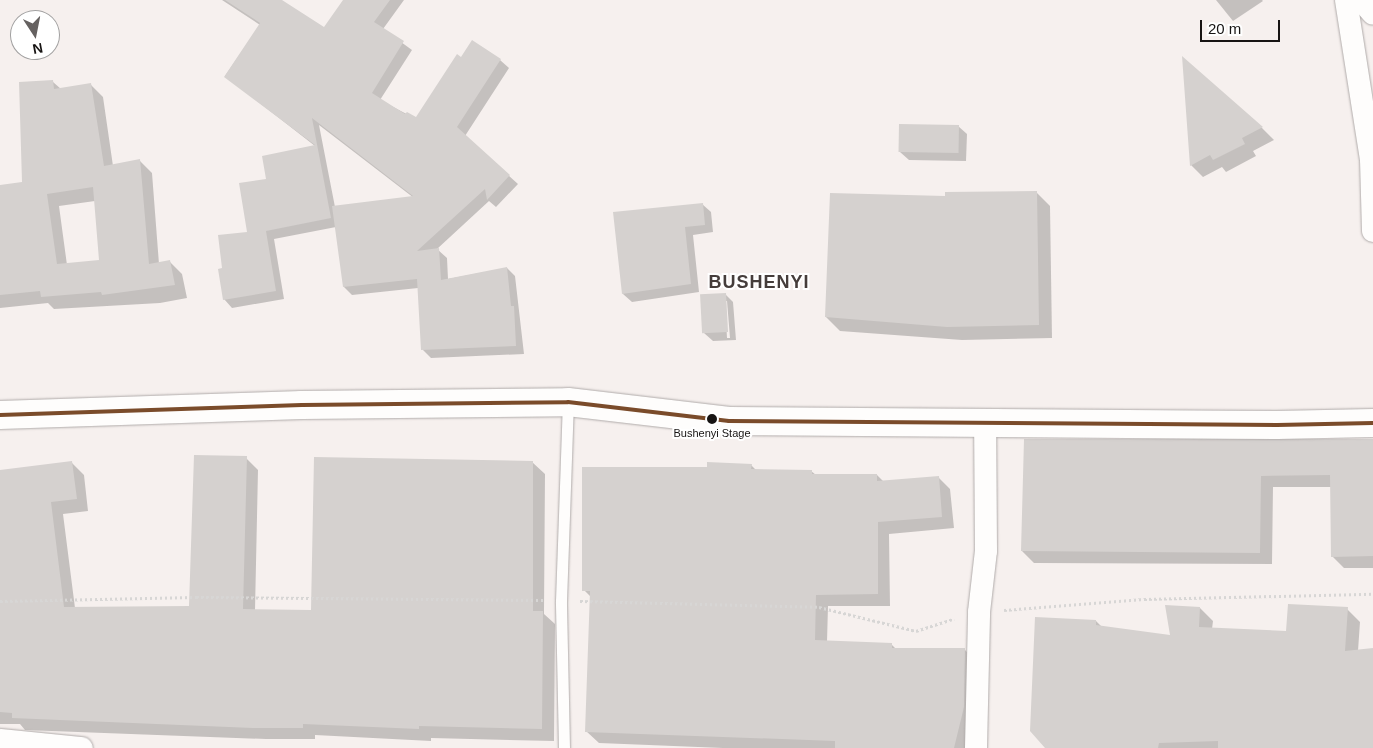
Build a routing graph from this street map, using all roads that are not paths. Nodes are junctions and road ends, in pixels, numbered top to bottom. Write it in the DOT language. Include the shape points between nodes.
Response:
graph roads {
  1 [pos="1346,0"];
  2 [pos="1361,0"];
  3 [pos="1373,14"];
  4 [pos="1372,157"];
  5 [pos="1373,231"];
  6 [pos="568,402"];
  7 [pos="0,415"];
  8 [pos="985,422"];
  9 [pos="1373,423"];
  10 [pos="0,740"];
  11 [pos="82,748"];
  12 [pos="564,748"];
  13 [pos="976,748"];
  1 -- 4 [label="street"];
  2 -- 3 [label="street"];
  4 -- 5 [label="street"];
  6 -- 7 [label="main road" via="312,405"];
  6 -- 8 [label="main road" via="729,421"];
  6 -- 12 [label="lane" via="561,601"];
  8 -- 9 [label="main road"];
  8 -- 13 [label="street" via="986,551 979,612"];
  10 -- 11 [label="street"];
}
